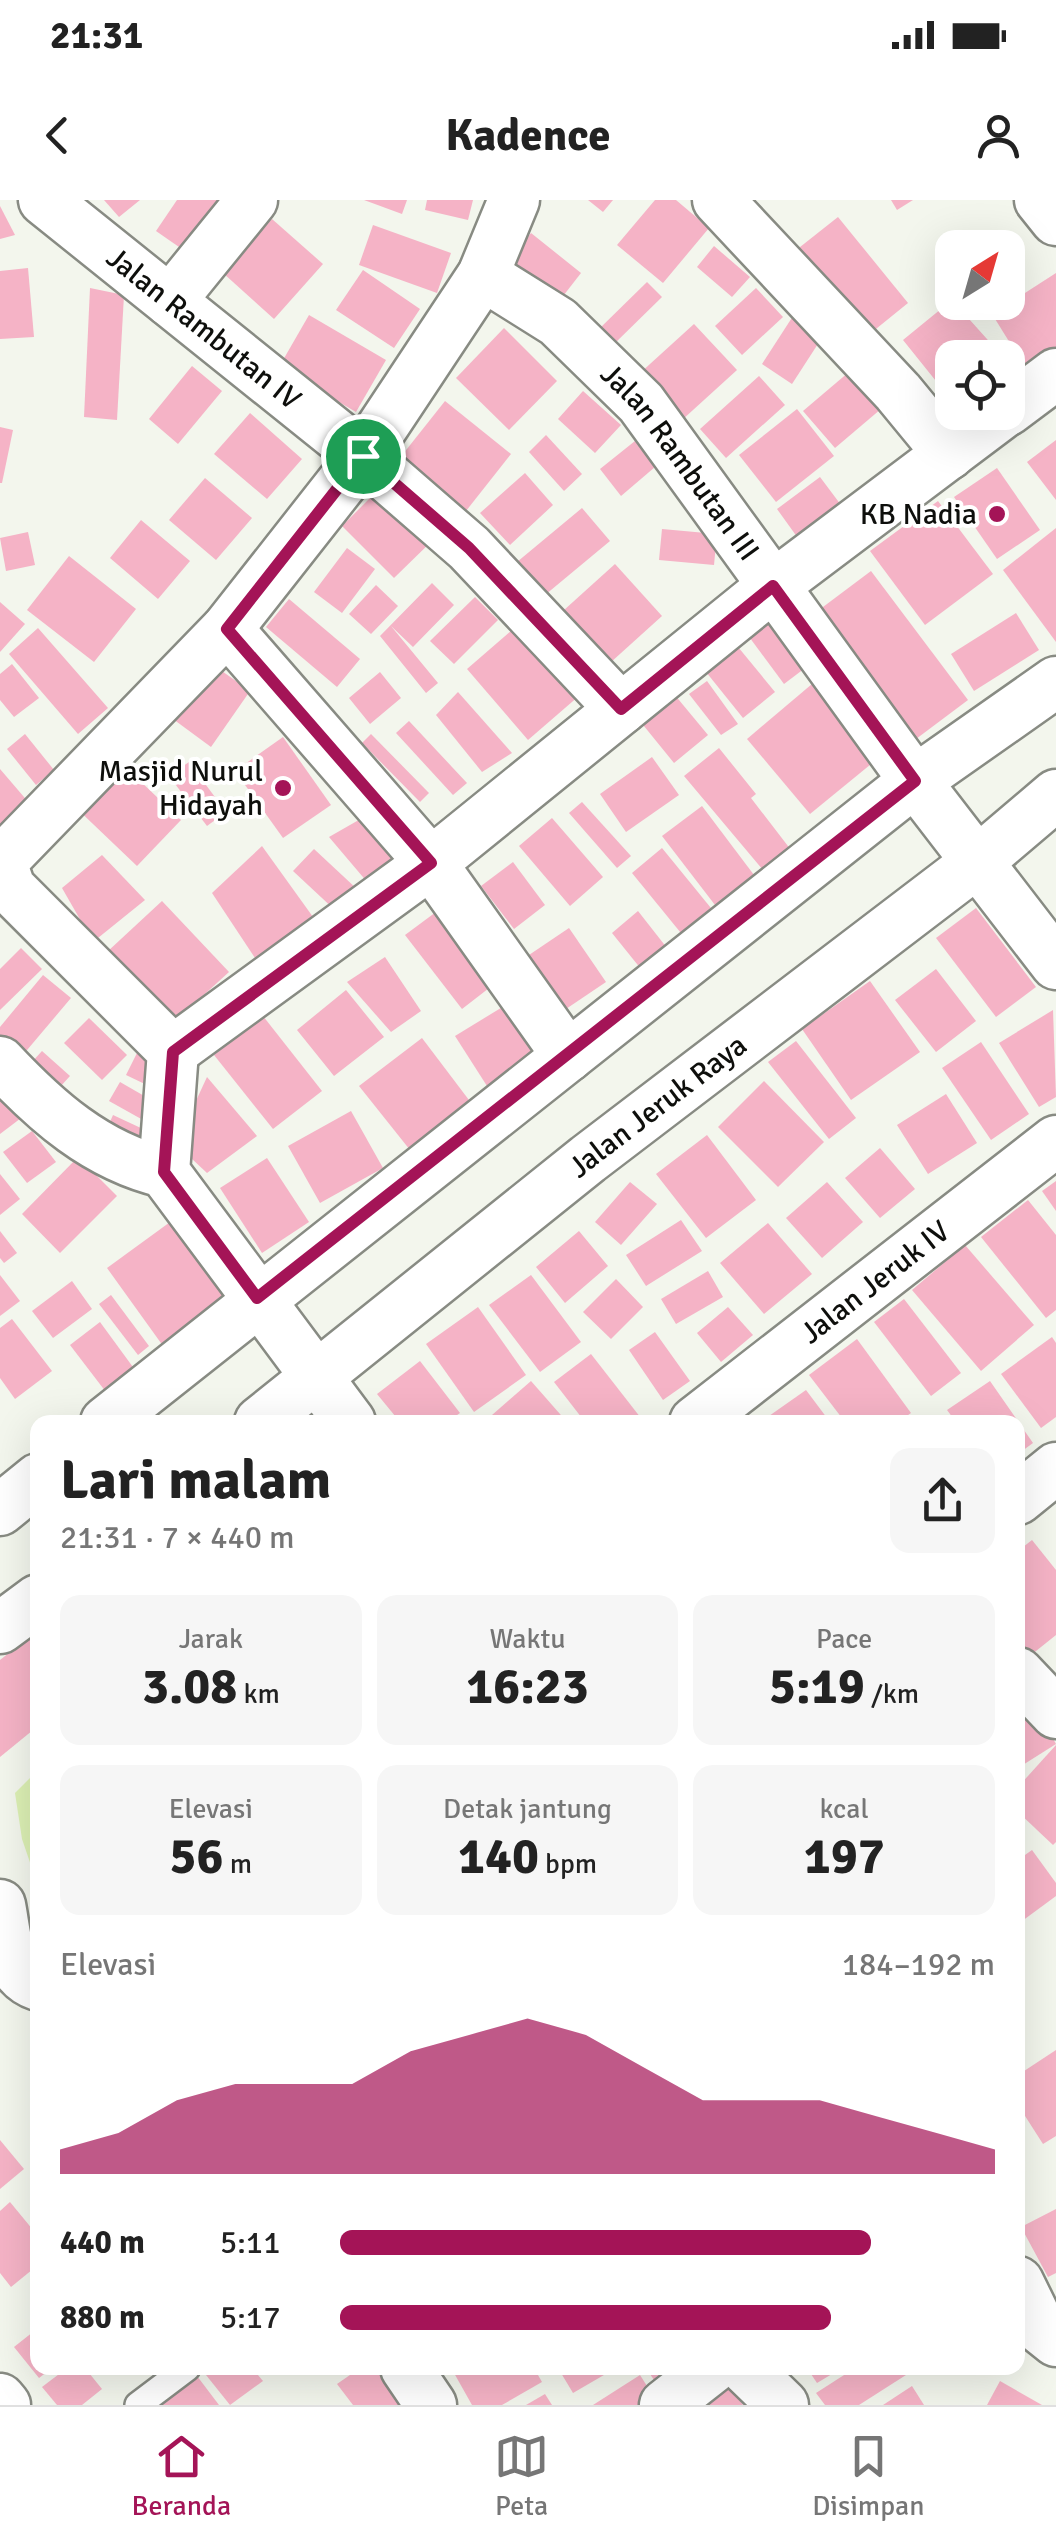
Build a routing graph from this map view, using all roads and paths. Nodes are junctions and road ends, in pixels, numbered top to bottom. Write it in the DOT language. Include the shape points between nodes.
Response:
graph roads {
  1 [pos="44,200"];
  2 [pos="252,200"];
  3 [pos="514,200"];
  4 [pos="718,200"];
  5 [pos="1040,200"];
  6 [pos="1056,220"];
  7 [pos="484,275"];
  8 [pos="170,300"];
  9 [pos="1056,374"];
  10 [pos="1025,397"];
  11 [pos="981,430"];
  12 [pos="949,454"];
  13 [pos="363,456"];
  14 [pos="773,586"];
  15 [pos="227,629"];
  16 [pos="1056,682"];
  17 [pos="621,709"];
  18 [pos="915,781"];
  19 [pos="1056,795"];
  20 [pos="431,863"];
  21 [pos="976,863"];
  22 [pos="1056,964"];
  23 [pos="173,1052"];
  24 [pos="568,1056"];
  25 [pos="0,1062"];
  26 [pos="1056,1141"];
  27 [pos="164,1172"];
  28 [pos="257,1298"];
  29 [pos="316,1378"];
  30 [pos="115,1415"];
  31 [pos="269,1415"];
  32 [pos="345,1415"];
  33 [pos="703,1415"];
  34 [pos="1056,1468"];
  35 [pos="30,1486"];
  36 [pos="1025,1493"];
  37 [pos="0,1510"];
  38 [pos="30,1606"];
  39 [pos="0,1628"];
  40 [pos="1025,1680"];
  41 [pos="1056,1713"];
  42 [pos="0,1904"];
  43 [pos="30,1982"];
  44 [pos="1025,2296"];
  45 [pos="1056,2341"];
  46 [pos="178,2375"];
  47 [pos="411,2375"];
  48 [pos="703,2375"];
  49 [pos="752,2375"];
  50 [pos="0,2399"];
  51 [pos="5,2405"];
  52 [pos="138,2405"];
  53 [pos="430,2405"];
  54 [pos="664,2405"];
  55 [pos="783,2405"];
  1 -- 8 [label="street, Jalan Rambutan IV"];
  2 -- 8 [label="street"];
  3 -- 7 [label="street"];
  4 -- 12 [label="street"];
  5 -- 6 [label="street"];
  7 -- 13 [label="street"];
  7 -- 14 [label="street, Jalan Rambutan III" via="558,322 642,404"];
  8 -- 13 [label="street, Jalan Rambutan IV"];
  9 -- 10 [label="street"];
  11 -- 12 [label="street"];
  12 -- 14 [label="street"];
  13 -- 15 [label="street"];
  13 -- 17 [label="street, Jalan Rambutan IV" via="469,548"];
  14 -- 17 [label="street"];
  14 -- 18 [label="street, Jalan Rambutan III"];
  15 -- 20 [label="street"];
  15 -- 23 [label="street" via="4,855 0,872"];
  16 -- 18 [label="street"];
  17 -- 20 [label="street"];
  18 -- 21 [label="street, Jalan Rambutan III"];
  18 -- 24 [label="street"];
  19 -- 21 [label="street, Jalan Jeruk Raya"];
  20 -- 23 [label="street"];
  20 -- 24 [label="street"];
  21 -- 22 [label="street, Jalan Rambutan III"];
  21 -- 29 [label="street, Jalan Jeruk Raya" via="588,1159"];
  23 -- 27 [label="street"];
  24 -- 28 [label="street"];
  25 -- 27 [label="street" via="72,1130 129,1164"];
  26 -- 33 [label="street, Jalan Jeruk IV"];
  27 -- 28 [label="street"];
  28 -- 29 [label="street"];
  28 -- 30 [label="street"];
  29 -- 31 [label="street, Jalan Jeruk Raya"];
  29 -- 32 [label="street"];
  34 -- 36 [label="street"];
  35 -- 37 [label="street"];
  38 -- 39 [label="street"];
  40 -- 41 [label="street"];
  42 -- 43 [label="street" via="11,1961"];
  44 -- 45 [label="street" via="1041,2329"];
  46 -- 52 [label="lane"];
  47 -- 53 [label="street"];
  48 -- 54 [label="street"];
  49 -- 55 [label="street"];
  50 -- 51 [label="street"];
}
